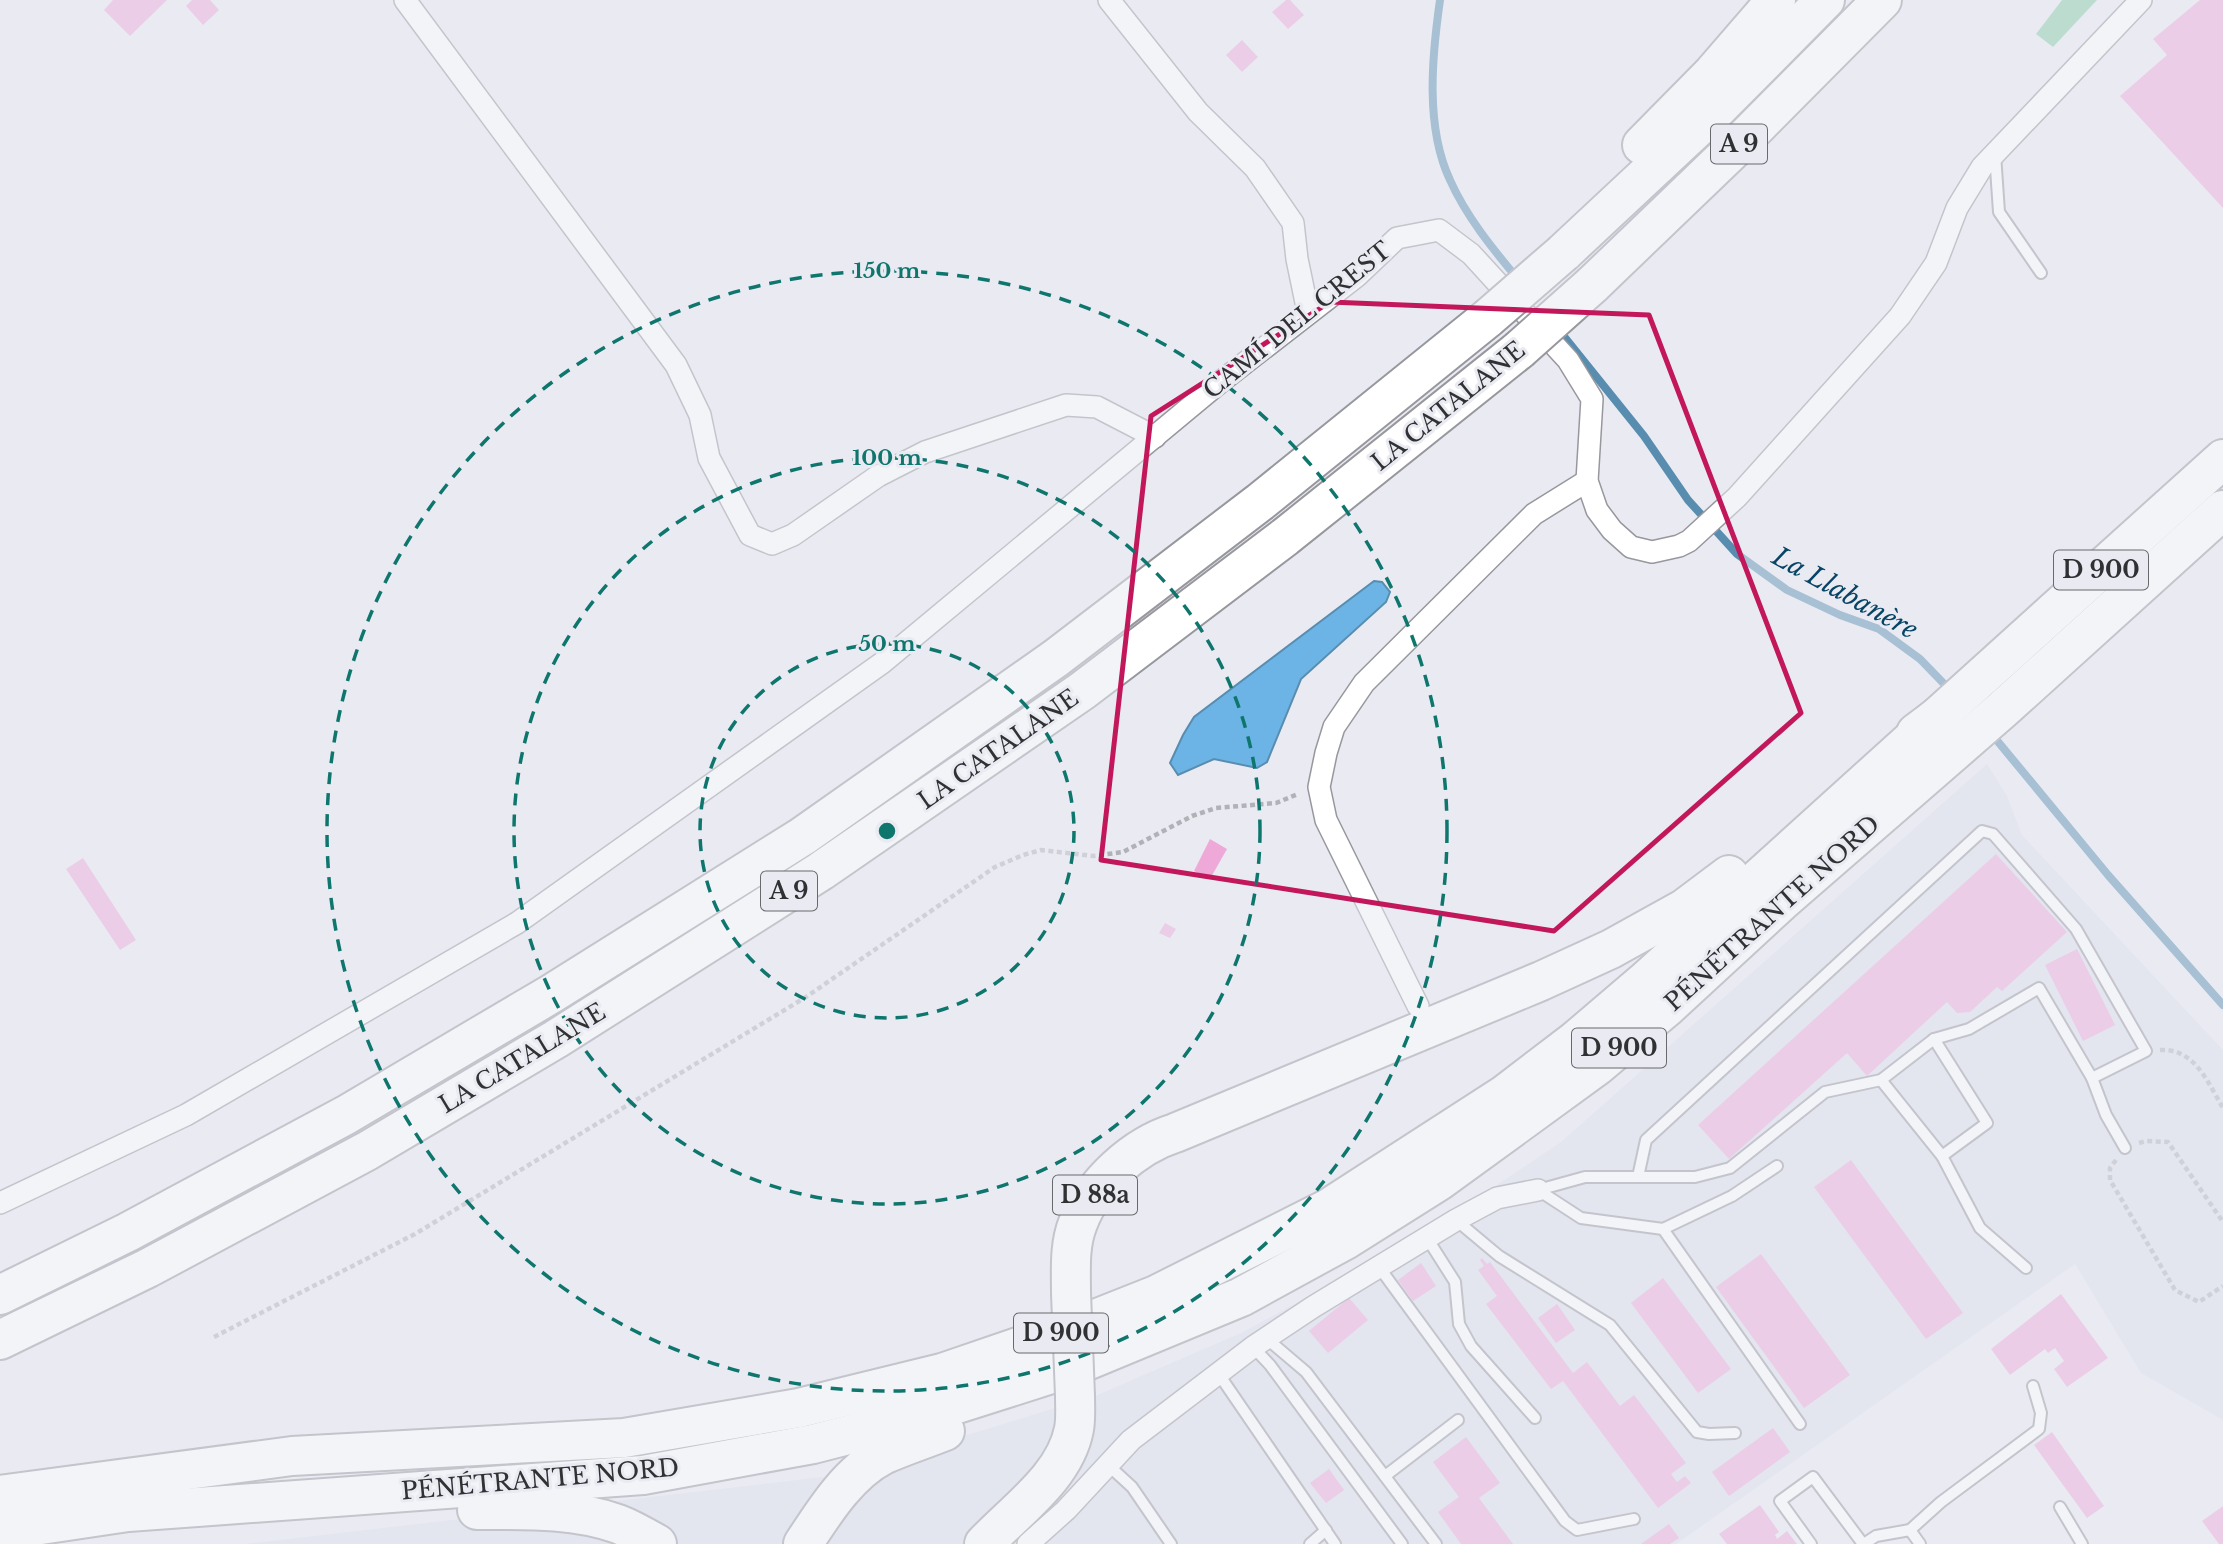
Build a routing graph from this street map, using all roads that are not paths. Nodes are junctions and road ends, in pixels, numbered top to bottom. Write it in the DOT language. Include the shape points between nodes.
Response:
graph roads {
  1 [pos="405,0"];
  2 [pos="1109,0"];
  3 [pos="1776,0"];
  4 [pos="1825,0"];
  5 [pos="1882,0"];
  6 [pos="2141,0"];
  7 [pos="1995,154"];
  8 [pos="1555,246"];
  9 [pos="2041,273"];
  10 [pos="1308,312"];
  11 [pos="1155,437"];
  12 [pos="2223,459"];
  13 [pos="1587,481"];
  14 [pos="2223,509"];
  15 [pos="2096,642"];
  16 [pos="2037,677"];
  17 [pos="1947,733"];
  18 [pos="1418,1006"];
  19 [pos="1934,1039"];
  20 [pos="2092,1078"];
  21 [pos="1881,1080"];
  22 [pos="2125,1148"];
  23 [pos="1942,1156"];
  24 [pos="1777,1166"];
  25 [pos="1638,1177"];
  26 [pos="1538,1190"];
  27 [pos="0,1203"];
  28 [pos="1456,1220"];
  29 [pos="1663,1229"];
  30 [pos="1427,1238"];
  31 [pos="1378,1267"];
  32 [pos="2026,1268"];
  33 [pos="0,1295"];
  34 [pos="1241,1297"];
  35 [pos="0,1340"];
  36 [pos="1259,1342"];
  37 [pos="1218,1373"];
  38 [pos="2033,1386"];
  39 [pos="1535,1418"];
  40 [pos="1458,1420"];
  41 [pos="1800,1424"];
  42 [pos="1735,1433"];
  43 [pos="1108,1465"];
  44 [pos="1385,1476"];
  45 [pos="0,1495"];
  46 [pos="2060,1507"];
  47 [pos="1634,1519"];
  48 [pos="15,1529"];
  49 [pos="1910,1530"];
  50 [pos="1326,1531"];
  51 [pos="657,1544"];
  52 [pos="803,1544"];
  53 [pos="984,1544"];
  54 [pos="1028,1544"];
  55 [pos="1171,1544"];
  56 [pos="1310,1544"];
  57 [pos="1335,1544"];
  58 [pos="1402,1544"];
  59 [pos="1436,1544"];
  60 [pos="1811,1544"];
  61 [pos="1864,1544"];
  62 [pos="1920,1544"];
  63 [pos="2082,1544"];
  1 -- 11 [label="street" via="676,365 700,415 709,458 750,535 772,544 793,535 878,476 925,452 1066,405 1097,407"];
  2 -- 10 [label="street" via="1198,112 1255,168 1293,223"];
  3 -- 8 [label="highway"];
  4 -- 8 [label="highway, LA CATALANE / A 9" via="1715,111"];
  5 -- 35 [label="highway, LA CATALANE / A 9, bridge" via="1746,137 1519,350 1286,537 1082,691 821,871 556,1039 367,1151 148,1268"];
  6 -- 7 [label="street"];
  7 -- 9 [label="lane" via="1999,212"];
  7 -- 13 [label="street" via="1957,208 1936,263 1900,316 1737,496 1689,541 1652,552 1631,547 1597,510"];
  8 -- 33 [label="highway, LA CATALANE / A 9, bridge" via="1250,511 1056,658 803,835 551,994 346,1115"];
  10 -- 11 [label="street, CAMÍ DEL CREST"];
  10 -- 13 [label="street, CAMÍ DEL CREST" via="1357,276 1397,238 1439,230 1480,263 1568,360 1592,399"];
  11 -- 27 [label="street, CAMÍ DEL CREST" via="882,663 517,923 186,1115"];
  12 -- 17 [label="highway, D 900" via="1979,680"];
  13 -- 18 [label="street" via="1534,514 1364,683 1334,727 1319,787 1326,820"];
  14 -- 16 [label="highway, D 900"];
  15 -- 16 [label="lane"];
  16 -- 17 [label="highway, D 900" via="2003,709"];
  17 -- 34 [label="highway, PÉNÉTRANTE NORD / D 900" via="1781,902 1597,1066 1439,1181 1347,1239"];
  17 -- 45 [label="highway, PÉNÉTRANTE NORD / D 900" via="1504,1095 1329,1208 1156,1295 1078,1326 942,1373 799,1408 624,1438 292,1456"];
  17 -- 53 [label="highway, D 88a, bridge" via="1685,908 1611,949 1156,1139 1127,1159 1102,1181 1078,1223 1071,1253 1075,1396 1074,1428 1067,1451 1051,1477"];
  19 -- 20 [label="lane" via="1969,1029 2039,988"];
  19 -- 21 [label="lane"];
  19 -- 23 [label="lane" via="1987,1122"];
  20 -- 22 [label="lane"];
  20 -- 25 [label="lane" via="2146,1051 2076,929 1993,834 1982,831 1646,1140"];
  21 -- 23 [label="lane"];
  21 -- 25 [label="lane" via="1825,1092 1730,1168 1695,1177"];
  23 -- 32 [label="lane" via="1980,1228"];
  24 -- 29 [label="lane" via="1732,1196"];
  25 -- 26 [label="lane" via="1585,1177"];
  26 -- 28 [label="street" via="1497,1198"];
  26 -- 29 [label="lane" via="1581,1218"];
  28 -- 30 [label="street"];
  28 -- 42 [label="lane" via="1499,1255 1610,1325 1697,1432"];
  29 -- 41 [label="lane"];
  30 -- 31 [label="street"];
  30 -- 39 [label="lane" via="1455,1282 1459,1324 1471,1346"];
  31 -- 36 [label="street"];
  31 -- 47 [label="lane" via="1565,1521 1577,1530"];
  34 -- 48 [label="highway, PÉNÉTRANTE NORD / D 900" via="1067,1368 910,1419 800,1446 643,1475 128,1512"];
  34 -- 52 [label="highway" via="1060,1386 881,1456 828,1506"];
  36 -- 37 [label="street"];
  36 -- 44 [label="lane" via="1306,1372"];
  36 -- 58 [label="lane" via="1269,1365"];
  37 -- 43 [label="street" via="1131,1440"];
  37 -- 50 [label="lane"];
  38 -- 49 [label="lane" via="2041,1413 2039,1429"];
  40 -- 44 [label="lane"];
  43 -- 54 [label="street"];
  43 -- 55 [label="lane" via="1132,1488"];
  44 -- 59 [label="lane"];
  46 -- 63 [label="lane"];
  48 -- 51 [label="highway" via="525,1510 617,1524"];
  49 -- 61 [label="lane" via="1876,1536"];
  49 -- 62 [label="lane"];
  50 -- 56 [label="lane"];
  50 -- 57 [label="lane"];
  60 -- 61 [label="lane" via="1780,1501 1813,1477"];
}
